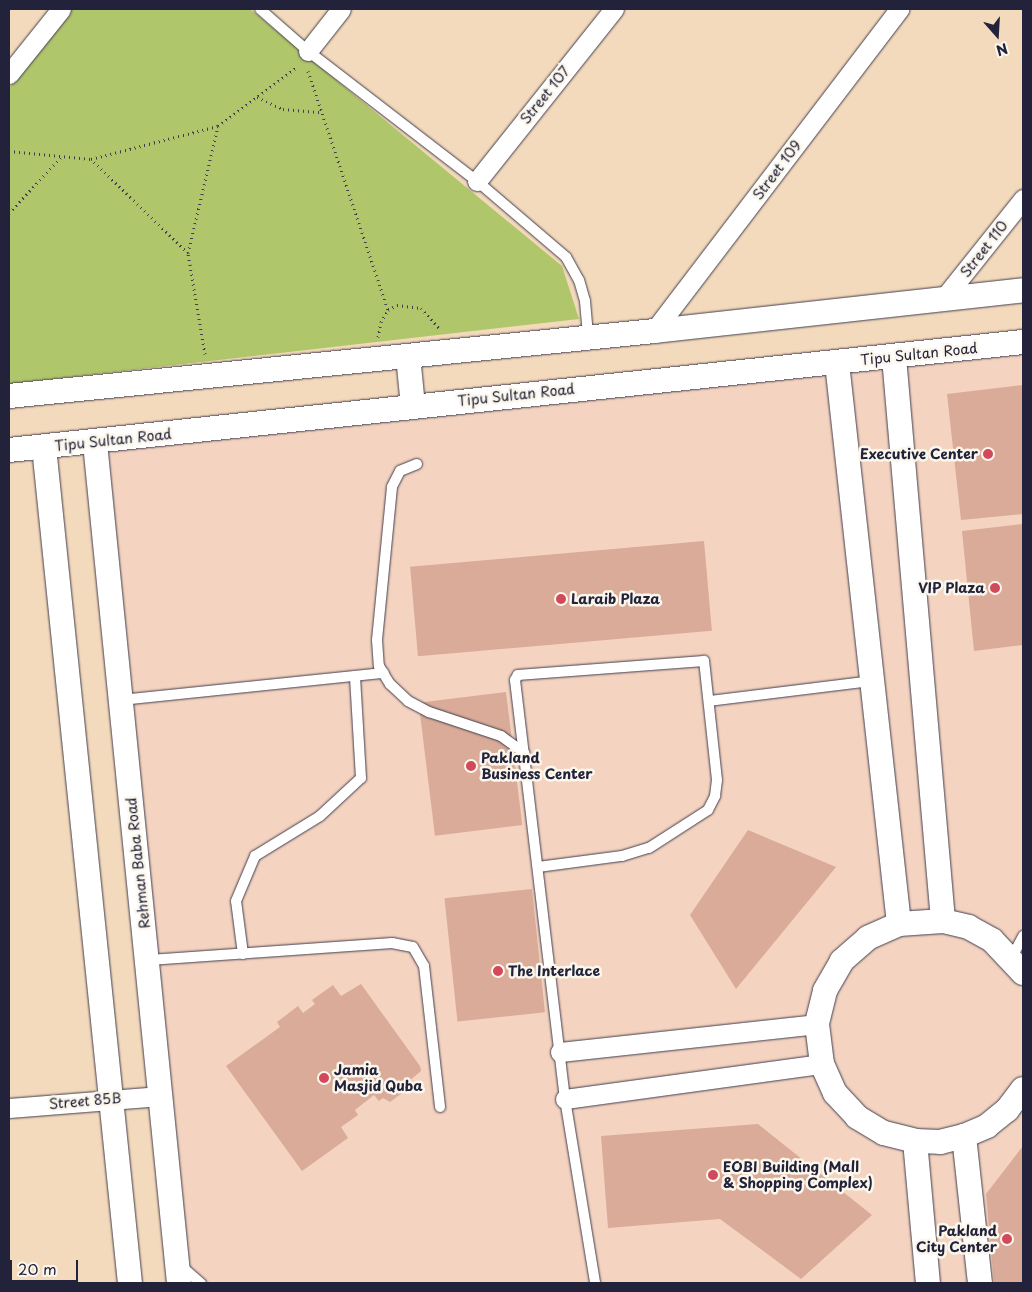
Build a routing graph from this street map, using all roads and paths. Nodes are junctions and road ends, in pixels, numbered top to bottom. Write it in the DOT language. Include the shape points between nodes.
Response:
graph roads {
  1 [pos="60,9"];
  2 [pos="260,9"];
  3 [pos="341,9"];
  4 [pos="614,9"];
  5 [pos="899,9"];
  6 [pos="308,50"];
  7 [pos="9,74"];
  8 [pos="257,97"];
  9 [pos="321,112"];
  10 [pos="218,126"];
  11 [pos="9,151"];
  12 [pos="62,155"];
  13 [pos="91,159"];
  14 [pos="477,181"];
  15 [pos="1023,199"];
  16 [pos="9,213"];
  17 [pos="188,253"];
  18 [pos="1023,290"];
  19 [pos="944,298"];
  20 [pos="388,310"];
  21 [pos="654,331"];
  22 [pos="442,334"];
  23 [pos="588,338"];
  24 [pos="379,342"];
  25 [pos="1023,342"];
  26 [pos="408,356"];
  27 [pos="894,357"];
  28 [pos="206,361"];
  29 [pos="837,363"];
  30 [pos="9,396"];
  31 [pos="413,406"];
  32 [pos="95,442"];
  33 [pos="44,447"];
  34 [pos="9,450"];
  35 [pos="417,464"];
  36 [pos="384,673"];
  37 [pos="355,676"];
  38 [pos="872,681"];
  39 [pos="121,700"];
  40 [pos="709,701"];
  41 [pos="524,752"];
  42 [pos="538,866"];
  43 [pos="943,921"];
  44 [pos="899,924"];
  45 [pos="1023,936"];
  46 [pos="243,954"];
  47 [pos="149,960"];
  48 [pos="1018,965"];
  49 [pos="817,1024"];
  50 [pos="560,1052"];
  51 [pos="822,1064"];
  52 [pos="1023,1090"];
  53 [pos="161,1096"];
  54 [pos="112,1099"];
  55 [pos="565,1100"];
  56 [pos="440,1107"];
  57 [pos="9,1108"];
  58 [pos="964,1136"];
  59 [pos="915,1142"];
  60 [pos="178,1273"];
  61 [pos="130,1283"];
  62 [pos="201,1283"];
  63 [pos="595,1283"];
  64 [pos="928,1283"];
  65 [pos="980,1283"];
  1 -- 7 [label="street"];
  2 -- 6 [label="lane"];
  3 -- 6 [label="street"];
  4 -- 14 [label="street, Street 107"];
  5 -- 21 [label="street, Street 109"];
  6 -- 14 [label="lane"];
  8 -- 9 [label="path" via="283,108"];
  8 -- 9 [label="path" via="305,62"];
  8 -- 10 [label="path"];
  9 -- 20 [label="path"];
  10 -- 13 [label="path"];
  10 -- 17 [label="path"];
  11 -- 12 [label="path"];
  12 -- 13 [label="path"];
  12 -- 16 [label="path"];
  13 -- 17 [label="path"];
  14 -- 23 [label="lane" via="566,257 579,280 585,301"];
  15 -- 19 [label="street, Street 110"];
  17 -- 28 [label="path"];
  18 -- 19 [label="street"];
  19 -- 21 [label="street"];
  20 -- 22 [label="path" via="408,304 421,308 438,323"];
  20 -- 24 [label="path" via="381,322"];
  21 -- 23 [label="street"];
  23 -- 26 [label="street"];
  25 -- 27 [label="street, Tipu Sultan Road"];
  26 -- 30 [label="street"];
  26 -- 31 [label="street"];
  27 -- 29 [label="street, Tipu Sultan Road"];
  27 -- 43 [label="street"];
  29 -- 31 [label="street, Tipu Sultan Road"];
  29 -- 38 [label="street"];
  31 -- 32 [label="street, Tipu Sultan Road"];
  32 -- 33 [label="street, Tipu Sultan Road"];
  32 -- 39 [label="street, Rehman Baba Road"];
  33 -- 34 [label="street, Tipu Sultan Road"];
  33 -- 54 [label="street"];
  35 -- 36 [label="lane" via="400,471 392,487 377,640"];
  36 -- 37 [label="lane"];
  36 -- 41 [label="lane" via="390,684 408,701 429,712 501,736"];
  37 -- 39 [label="lane"];
  37 -- 46 [label="lane" via="361,778 320,816 255,856 236,901"];
  38 -- 40 [label="lane"];
  38 -- 44 [label="street"];
  39 -- 47 [label="street, Rehman Baba Road"];
  40 -- 41 [label="lane" via="704,660 698,659 518,675 514,680"];
  40 -- 42 [label="lane" via="717,780 715,796 708,810 649,848 622,856"];
  41 -- 42 [label="lane"];
  42 -- 50 [label="lane"];
  43 -- 44 [label="street"];
  43 -- 48 [label="street" via="969,927 992,940"];
  44 -- 49 [label="street" via="868,938 842,961 825,991"];
  45 -- 48 [label="lane"];
  46 -- 47 [label="lane"];
  46 -- 56 [label="lane" via="392,943 412,947 424,966"];
  47 -- 53 [label="street, Rehman Baba Road"];
  49 -- 50 [label="street"];
  49 -- 51 [label="street"];
  50 -- 55 [label="lane"];
  51 -- 55 [label="street"];
  51 -- 59 [label="street" via="835,1093 857,1116 884,1133"];
  52 -- 58 [label="street" via="1007,1110 987,1126"];
  53 -- 54 [label="street, Street 85B"];
  53 -- 60 [label="street, Rehman Baba Road"];
  54 -- 57 [label="street, Street 85B"];
  54 -- 61 [label="street"];
  55 -- 63 [label="lane"];
  58 -- 59 [label="street" via="940,1142"];
  58 -- 65 [label="street"];
  59 -- 64 [label="street"];
  60 -- 62 [label="lane"];
}
